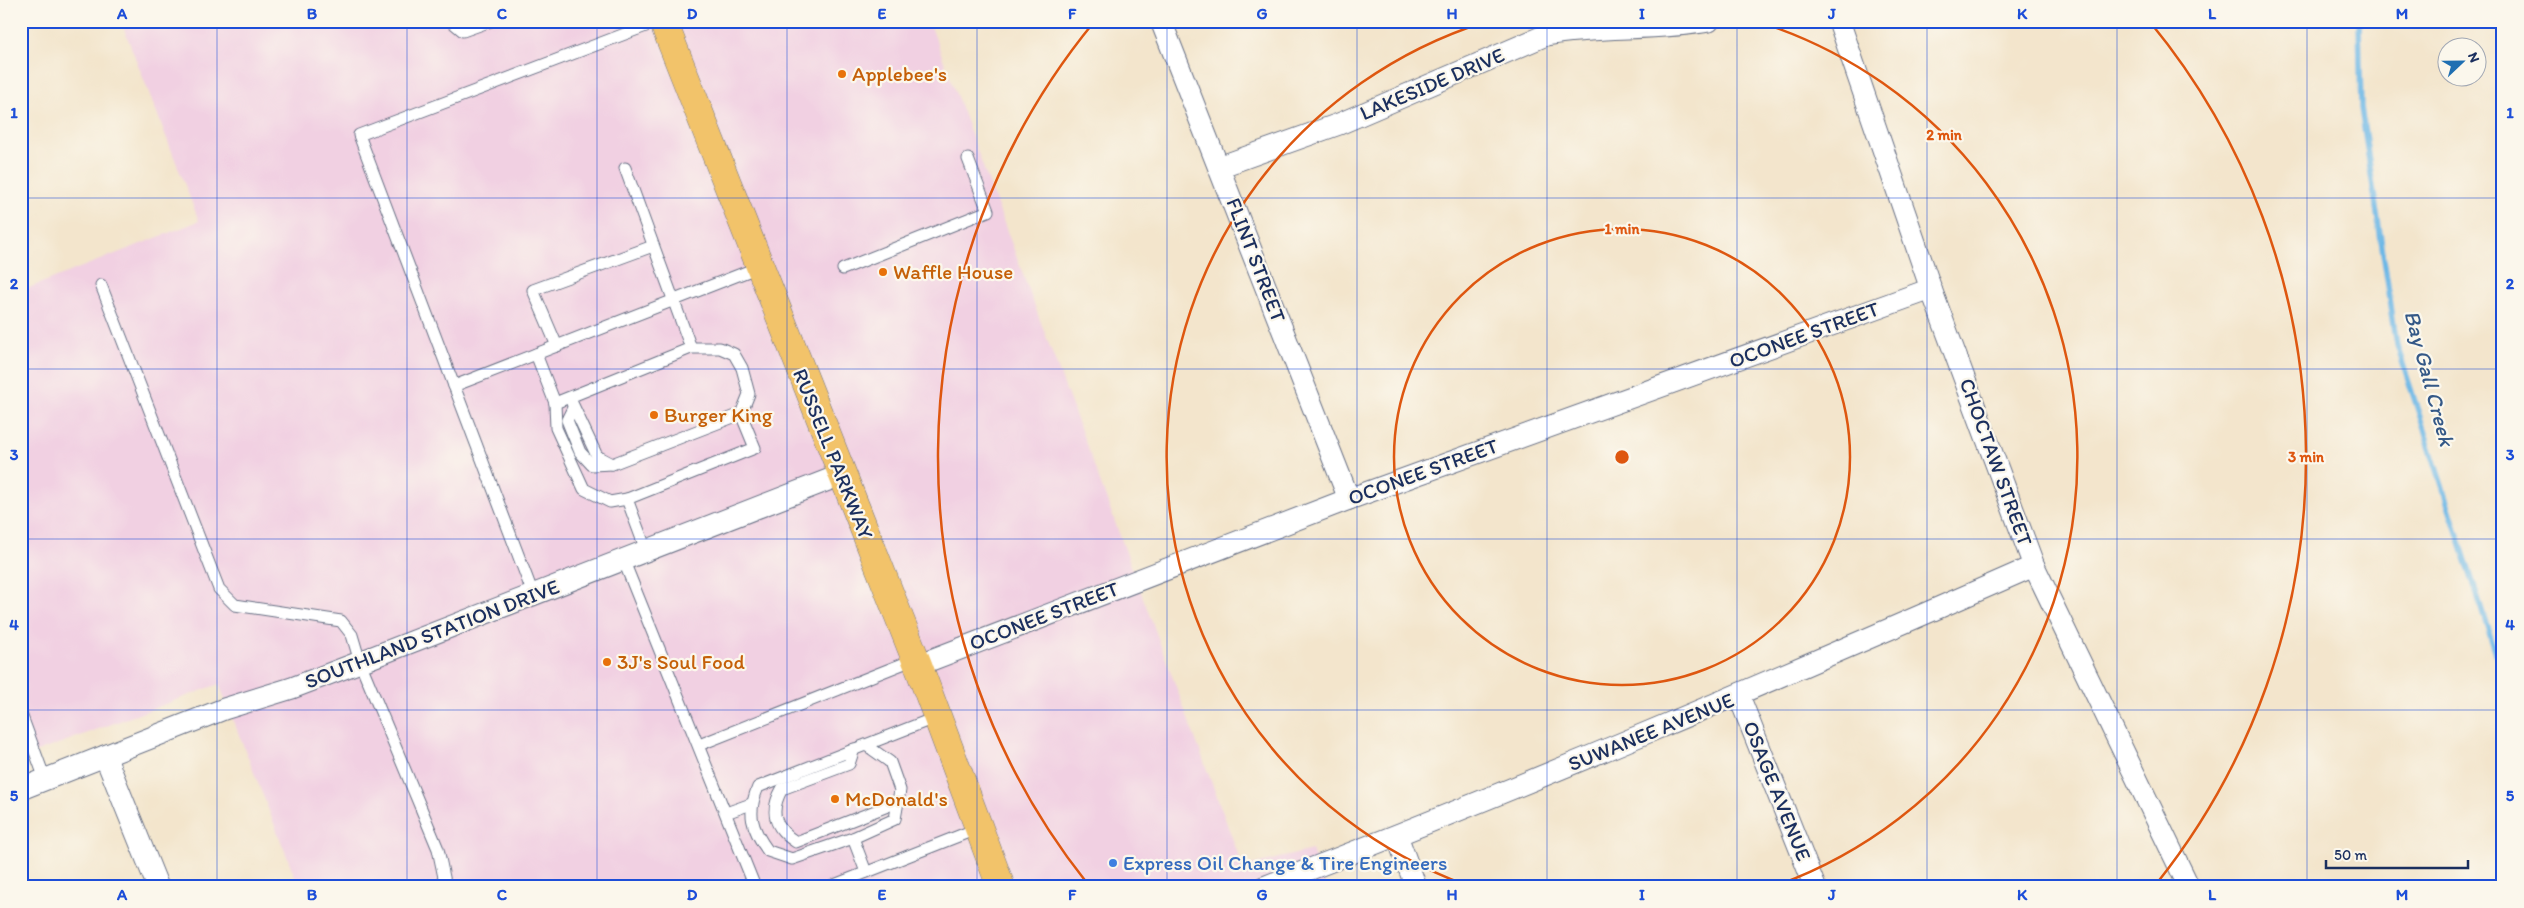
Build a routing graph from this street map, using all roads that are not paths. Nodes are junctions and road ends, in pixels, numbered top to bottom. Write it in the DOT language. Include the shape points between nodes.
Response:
graph roads {
  1 [pos="451,21"];
  2 [pos="491,21"];
  3 [pos="1161,21"];
  4 [pos="1709,21"];
  5 [pos="1840,21"];
  6 [pos="666,22"];
  7 [pos="968,159"];
  8 [pos="1219,166"];
  9 [pos="625,168"];
  10 [pos="653,246"];
  11 [pos="759,267"];
  12 [pos="843,269"];
  13 [pos="101,286"];
  14 [pos="1931,289"];
  15 [pos="673,301"];
  16 [pos="557,346"];
  17 [pos="691,348"];
  18 [pos="536,354"];
  19 [pos="454,386"];
  20 [pos="572,402"];
  21 [pos="555,403"];
  22 [pos="740,414"];
  23 [pos="841,475"];
  24 [pos="626,498"];
  25 [pos="1349,499"];
  26 [pos="646,550"];
  27 [pos="624,559"];
  28 [pos="2034,566"];
  29 [pos="533,594"];
  30 [pos="360,662"];
  31 [pos="916,662"];
  32 [pos="1739,696"];
  33 [pos="21,714"];
  34 [pos="937,717"];
  35 [pos="699,745"];
  36 [pos="866,745"];
  37 [pos="854,749"];
  38 [pos="104,756"];
  39 [pos="45,780"];
  40 [pos="21,789"];
  41 [pos="898,802"];
  42 [pos="751,804"];
  43 [pos="726,814"];
  44 [pos="979,828"];
  45 [pos="1397,836"];
  46 [pos="853,838"];
  47 [pos="761,841"];
  48 [pos="740,850"];
  49 [pos="866,872"];
  50 [pos="1273,885"];
  51 [pos="158,887"];
  52 [pos="446,887"];
  53 [pos="756,887"];
  54 [pos="829,887"];
  55 [pos="1001,887"];
  56 [pos="1416,887"];
  57 [pos="1815,887"];
  58 [pos="2189,887"];
  1 -- 2 [label="lane" via="463,31"];
  3 -- 8 [label="street, FLINT STREET"];
  4 -- 8 [label="street, LAKESIDE DRIVE" via="1675,27 1578,29 1546,35 1339,124"];
  5 -- 14 [label="street, CHOCTAW STREET"];
  6 -- 11 [label="main road, RUSSELL PARKWAY"];
  6 -- 19 [label="lane" via="360,135"];
  7 -- 12 [label="lane" via="988,211"];
  8 -- 25 [label="street, FLINT STREET"];
  9 -- 10 [label="lane"];
  10 -- 15 [label="lane"];
  10 -- 16 [label="lane" via="533,290"];
  11 -- 15 [label="lane"];
  11 -- 23 [label="main road, RUSSELL PARKWAY"];
  13 -- 30 [label="lane" via="219,588 235,605 341,621 352,635"];
  14 -- 25 [label="street, OCONEE STREET"];
  14 -- 28 [label="street, CHOCTAW STREET"];
  15 -- 16 [label="lane"];
  15 -- 17 [label="lane"];
  16 -- 18 [label="lane"];
  17 -- 20 [label="lane"];
  17 -- 22 [label="lane" via="720,348 734,354 742,368 749,394"];
  18 -- 19 [label="lane"];
  18 -- 21 [label="lane"];
  19 -- 29 [label="lane"];
  20 -- 21 [label="lane"];
  20 -- 22 [label="lane" via="598,456 612,464"];
  21 -- 24 [label="lane" via="556,428 584,489 610,502"];
  22 -- 24 [label="lane" via="755,448"];
  23 -- 26 [label="street, SOUTHLAND STATION DRIVE"];
  23 -- 31 [label="main road, RUSSELL PARKWAY"];
  24 -- 26 [label="lane"];
  25 -- 31 [label="street, OCONEE STREET"];
  26 -- 27 [label="street, SOUTHLAND STATION DRIVE"];
  27 -- 29 [label="street, SOUTHLAND STATION DRIVE"];
  27 -- 35 [label="lane"];
  28 -- 32 [label="street, SUWANEE AVENUE"];
  28 -- 58 [label="street, CHOCTAW STREET"];
  29 -- 30 [label="street, SOUTHLAND STATION DRIVE"];
  30 -- 38 [label="street, SOUTHLAND STATION DRIVE" via="224,709"];
  30 -- 52 [label="lane" via="438,850"];
  31 -- 34 [label="main road, RUSSELL PARKWAY"];
  31 -- 35 [label="lane"];
  32 -- 45 [label="street, SUWANEE AVENUE"];
  32 -- 57 [label="street, OSAGE AVENUE"];
  33 -- 39 [label="lane"];
  34 -- 36 [label="lane"];
  34 -- 44 [label="main road, RUSSELL PARKWAY"];
  35 -- 43 [label="lane"];
  36 -- 37 [label="lane"];
  36 -- 41 [label="lane" via="890,762 900,790"];
  37 -- 41 [label="lane" via="850,764 782,789 776,800 776,820 782,833 796,842"];
  37 -- 42 [label="lane" via="758,787"];
  38 -- 39 [label="street, SOUTHLAND STATION DRIVE"];
  38 -- 51 [label="street"];
  39 -- 40 [label="street, SOUTHLAND STATION DRIVE"];
  41 -- 46 [label="lane" via="895,819"];
  42 -- 43 [label="lane"];
  42 -- 47 [label="lane" via="753,828"];
  43 -- 48 [label="lane"];
  44 -- 49 [label="lane"];
  44 -- 55 [label="main road, RUSSELL PARKWAY"];
  45 -- 50 [label="street, SUWANEE AVENUE"];
  45 -- 56 [label="street"];
  46 -- 47 [label="lane" via="792,859 768,851"];
  46 -- 49 [label="lane"];
  47 -- 48 [label="lane"];
  48 -- 53 [label="lane"];
  49 -- 54 [label="lane"];
}
